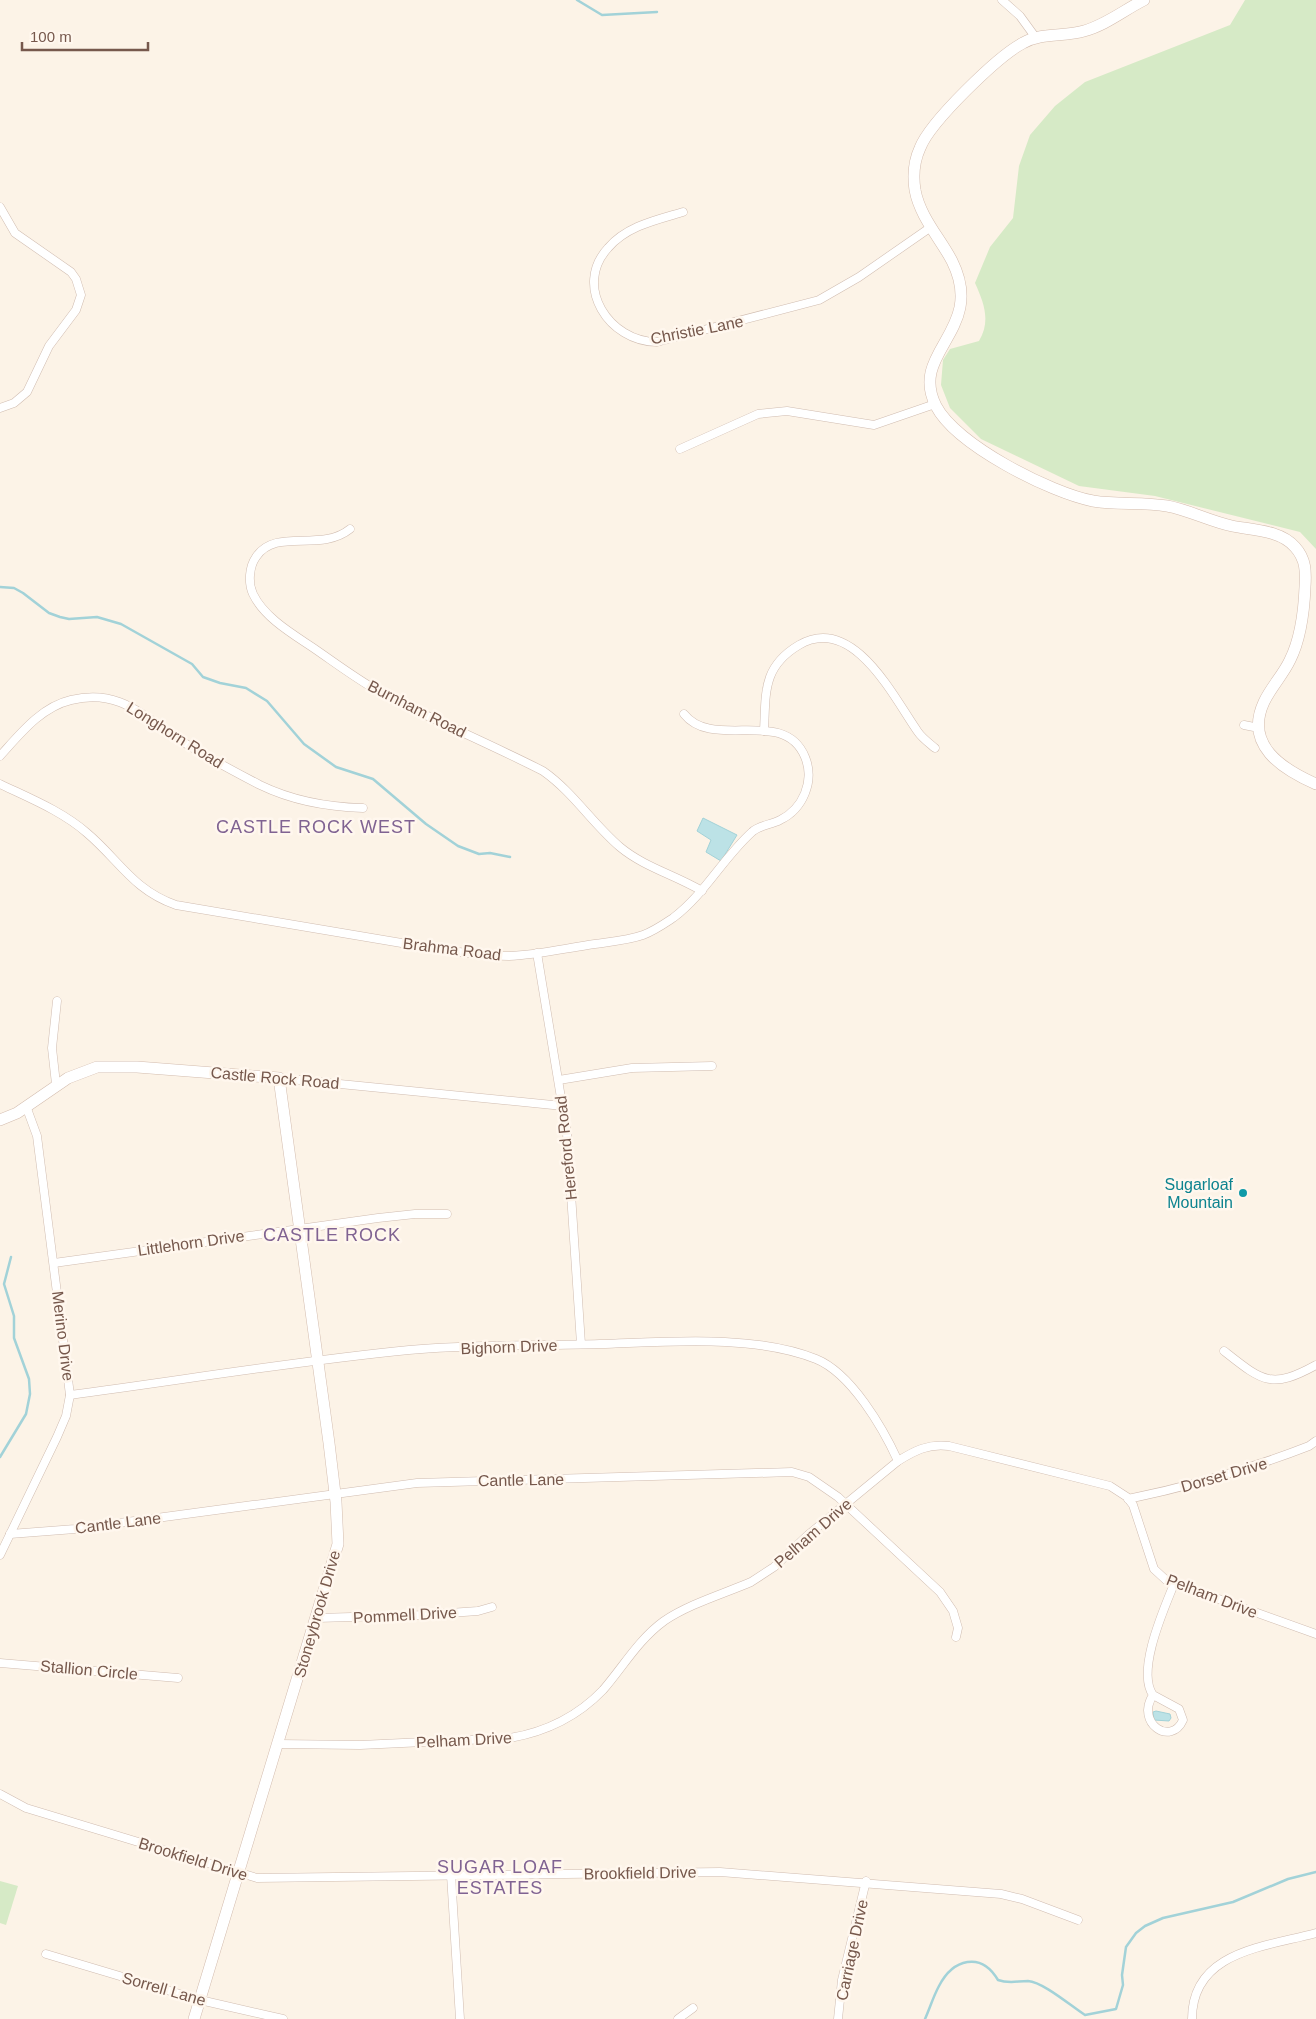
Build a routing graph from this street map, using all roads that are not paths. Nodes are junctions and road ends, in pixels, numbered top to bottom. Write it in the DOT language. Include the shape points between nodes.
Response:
graph roads {
  1 [pos="1002,0"];
  2 [pos="1144,0"];
  3 [pos="1036,38"];
  4 [pos="0,207"];
  5 [pos="683,212"];
  6 [pos="931,227"];
  7 [pos="935,404"];
  8 [pos="0,408"];
  9 [pos="680,449"];
  10 [pos="350,529"];
  11 [pos="684,714"];
  12 [pos="1244,725"];
  13 [pos="1259,728"];
  14 [pos="764,731"];
  15 [pos="935,748"];
  16 [pos="0,756"];
  17 [pos="0,784"];
  18 [pos="1316,784"];
  19 [pos="363,808"];
  20 [pos="702,891"];
  21 [pos="537,953"];
  22 [pos="56,1001"];
  23 [pos="712,1066"];
  24 [pos="279,1078"];
  25 [pos="559,1080"];
  26 [pos="56,1084"];
  27 [pos="26,1106"];
  28 [pos="563,1106"];
  29 [pos="0,1120"];
  30 [pos="447,1214"];
  31 [pos="300,1228"];
  32 [pos="54,1263"];
  33 [pos="581,1344"];
  34 [pos="1224,1351"];
  35 [pos="318,1362"];
  36 [pos="1316,1365"];
  37 [pos="70,1395"];
  38 [pos="1316,1441"];
  39 [pos="898,1461"];
  40 [pos="335,1492"];
  41 [pos="1128,1499"];
  42 [pos="845,1504"];
  43 [pos="10,1534"];
  44 [pos="0,1554"];
  45 [pos="1174,1584"];
  46 [pos="492,1607"];
  47 [pos="317,1618"];
  48 [pos="1316,1634"];
  49 [pos="956,1637"];
  50 [pos="0,1663"];
  51 [pos="178,1678"];
  52 [pos="1153,1695"];
  53 [pos="278,1744"];
  54 [pos="0,1794"];
  55 [pos="238,1873"];
  56 [pos="451,1875"];
  57 [pos="866,1881"];
  58 [pos="1078,1920"];
  59 [pos="1316,1933"];
  60 [pos="46,1954"];
  61 [pos="200,2000"];
  62 [pos="693,2008"];
  63 [pos="194,2019"];
  64 [pos="283,2019"];
  65 [pos="460,2019"];
  66 [pos="678,2019"];
  67 [pos="838,2019"];
  68 [pos="1192,2019"];
  1 -- 3 [label="street" via="1020,16"];
  2 -- 3 [label="street" via="1088,30"];
  3 -- 6 [label="street" via="1007,54 934,124 926,136 916,159 914,184 919,206"];
  4 -- 8 [label="street" via="15,232 71,272 81,295 76,310 49,346 28,392 14,403"];
  5 -- 6 [label="street, Christie Lane" via="627,232 608,247 598,264 595,287 603,313 617,329 637,340 657,342 819,300 860,277"];
  6 -- 7 [label="street" via="954,266 961,292 960,314 931,369"];
  7 -- 9 [label="street" via="874,425 787,411 758,414"];
  7 -- 13 [label="street" via="956,430 990,456 1062,491 1096,501 1169,506 1217,522 1281,537 1296,547 1306,572 1300,629 1291,659 1263,705"];
  10 -- 20 [label="street, Burnham Road" via="328,540 276,543 262,550 252,563 250,580 251,589 260,604 292,633 377,690 542,771 562,786 622,848"];
  11 -- 14 [label="street, Brahma Road" via="700,725"];
  12 -- 13 [label="street"];
  13 -- 18 [label="street" via="1271,756 1291,772"];
  14 -- 15 [label="street" via="767,682 776,664 805,642 828,638 845,643 861,655 890,685 919,733"];
  14 -- 20 [label="street, Brahma Road" via="786,735 800,747 809,772 806,792 790,814 752,831"];
  16 -- 19 [label="street, Longhorn Road" via="38,717 57,705 84,697 110,699 132,706 203,754 283,795 321,805"];
  17 -- 21 [label="street, Brahma Road" via="74,822 139,886 156,898 176,905 449,951 490,955"];
  20 -- 21 [label="street, Brahma Road" via="672,918 642,935"];
  21 -- 25 [label="street, Hereford Road"];
  22 -- 26 [label="street" via="52,1048"];
  23 -- 25 [label="street" via="632,1068"];
  24 -- 26 [label="street, Castle Rock Road" via="111,1066 84,1070"];
  24 -- 28 [label="street, Castle Rock Road"];
  24 -- 31 [label="street, Stoneybrook Drive"];
  25 -- 28 [label="street, Hereford Road"];
  26 -- 27 [label="street, Castle Rock Road"];
  27 -- 29 [label="street, Castle Rock Road"];
  27 -- 32 [label="street, Merino Drive" via="37,1136"];
  28 -- 33 [label="street, Hereford Road"];
  30 -- 31 [label="street, Littlehorn Drive" via="415,1214"];
  31 -- 32 [label="street, Littlehorn Drive"];
  31 -- 35 [label="street, Stoneybrook Drive"];
  32 -- 37 [label="street, Merino Drive"];
  33 -- 35 [label="street, Bighorn Drive" via="411,1350"];
  33 -- 39 [label="street, Bighorn Drive" via="735,1343 788,1351 817,1360 839,1374 880,1426"];
  34 -- 36 [label="street" via="1250,1371 1268,1379 1296,1376"];
  35 -- 37 [label="street, Bighorn Drive"];
  35 -- 40 [label="street, Stoneybrook Drive"];
  37 -- 43 [label="street, Merino Drive" via="60,1430"];
  38 -- 41 [label="street, Dorset Drive" via="1254,1468"];
  39 -- 41 [label="street, Pelham Drive" via="922,1448 943,1445 1106,1485"];
  39 -- 42 [label="street, Pelham Drive"];
  40 -- 42 [label="street, Cantle Lane" via="417,1483 787,1472 809,1477"];
  40 -- 43 [label="street, Cantle Lane" via="75,1529"];
  40 -- 47 [label="street, Stoneybrook Drive" via="338,1544"];
  41 -- 45 [label="street, Pelham Drive" via="1136,1512 1154,1569"];
  42 -- 49 [label="street, Cantle Lane" via="940,1592 957,1622"];
  42 -- 53 [label="street, Pelham Drive" via="764,1574 665,1621 641,1642 589,1702 541,1731 510,1738 360,1745"];
  43 -- 44 [label="street, Merino Drive"];
  45 -- 48 [label="street, Pelham Drive"];
  45 -- 52 [label="street" via="1149,1656 1148,1684"];
  46 -- 47 [label="street, Pommell Drive" via="478,1612"];
  47 -- 53 [label="street, Stoneybrook Drive"];
  50 -- 51 [label="street, Stallion Circle"];
  52 -- 52 [label="street" via="1179,1709 1184,1720 1179,1728 1163,1731 1152,1725 1148,1707"];
  53 -- 55 [label="street, Stoneybrook Drive"];
  54 -- 55 [label="street, Brookfield Drive" via="26,1808"];
  55 -- 56 [label="street, Brookfield Drive" via="278,1879"];
  55 -- 61 [label="street, Stoneybrook Drive"];
  56 -- 57 [label="street, Brookfield Drive" via="720,1872"];
  56 -- 65 [label="street"];
  57 -- 58 [label="street, Brookfield Drive" via="1001,1894"];
  57 -- 67 [label="street, Carriage Drive" via="842,1980"];
  59 -- 68 [label="street" via="1236,1954 1213,1967 1194,1996"];
  60 -- 61 [label="street, Sorrell Lane"];
  61 -- 63 [label="street, Stoneybrook Drive"];
  61 -- 64 [label="street, Sorrell Lane"];
  62 -- 66 [label="street"];
}
